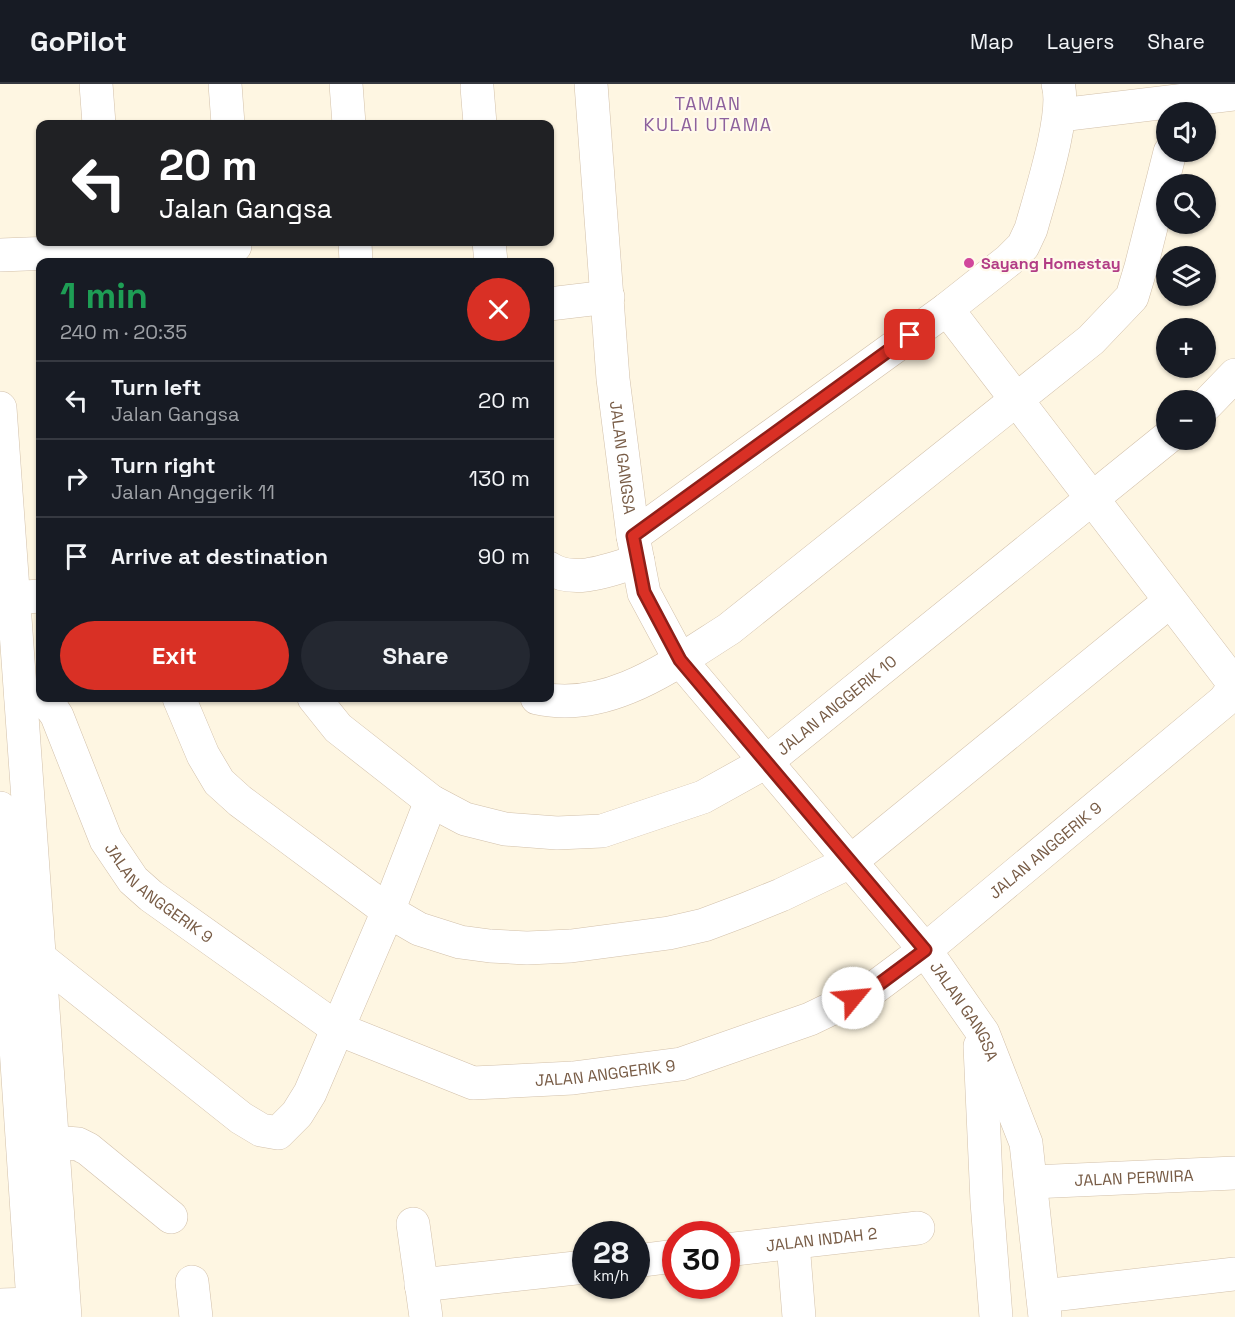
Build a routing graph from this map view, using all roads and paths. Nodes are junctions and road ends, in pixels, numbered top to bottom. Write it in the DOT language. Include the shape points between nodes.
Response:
graph roads {
  1 [pos="96,84"];
  2 [pos="225,84"];
  3 [pos="346,84"];
  4 [pos="591,84"];
  5 [pos="477,87"];
  6 [pos="1235,94"];
  7 [pos="1059,99"];
  8 [pos="1180,99"];
  9 [pos="99,120"];
  10 [pos="228,120"];
  11 [pos="349,120"];
  12 [pos="480,120"];
  13 [pos="1167,162"];
  14 [pos="235,250"];
  15 [pos="108,252"];
  16 [pos="0,255"];
  17 [pos="608,297"];
  18 [pos="554,303"];
  19 [pos="947,309"];
  20 [pos="1235,375"];
  21 [pos="1216,395"];
  22 [pos="1017,400"];
  23 [pos="0,408"];
  24 [pos="1156,447"];
  25 [pos="2,476"];
  26 [pos="1093,499"];
  27 [pos="636,549"];
  28 [pos="554,570"];
  29 [pos="27,597"];
  30 [pos="1170,601"];
  31 [pos="680,660"];
  32 [pos="1235,686"];
  33 [pos="21,697"];
  34 [pos="36,699"];
  35 [pos="554,700"];
  36 [pos="45,702"];
  37 [pos="181,702"];
  38 [pos="317,702"];
  39 [pos="766,762"];
  40 [pos="431,801"];
  41 [pos="0,808"];
  42 [pos="850,862"];
  43 [pos="388,911"];
  44 [pos="4,923"];
  45 [pos="925,950"];
  46 [pos="41,959"];
  47 [pos="338,1029"];
  48 [pos="983,1033"];
  49 [pos="10,1107"];
  50 [pos="54,1142"];
  51 [pos="1235,1173"];
  52 [pos="1032,1182"];
  53 [pos="171,1217"];
  54 [pos="413,1224"];
  55 [pos="918,1228"];
  56 [pos="793,1243"];
  57 [pos="740,1249"];
  58 [pos="572,1270"];
  59 [pos="1235,1274"];
  60 [pos="192,1282"];
  61 [pos="424,1301"];
  62 [pos="0,1305"];
  63 [pos="1044,1307"];
  64 [pos="33,1310"];
  65 [pos="65,1317"];
  66 [pos="196,1317"];
  67 [pos="799,1317"];
  68 [pos="996,1317"];
  1 -- 9 [label="street"];
  2 -- 10 [label="street"];
  3 -- 11 [label="street"];
  4 -- 17 [label="street, JALAN GANGSA"];
  5 -- 12 [label="street"];
  6 -- 8 [label="street"];
  7 -- 8 [label="street"];
  7 -- 19 [label="street" via="1031,229 1023,246"];
  13 -- 22 [label="street" via="1132,297 1091,340"];
  14 -- 15 [label="street"];
  15 -- 16 [label="street"];
  17 -- 18 [label="street"];
  17 -- 27 [label="street, JALAN GANGSA" via="613,379"];
  19 -- 22 [label="street"];
  19 -- 27 [label="street"];
  20 -- 21 [label="street"];
  22 -- 26 [label="street"];
  22 -- 31 [label="street" via="729,629"];
  23 -- 25 [label="street"];
  24 -- 26 [label="street, JALAN ANGGERIK 10"];
  25 -- 29 [label="street"];
  26 -- 30 [label="street"];
  26 -- 39 [label="street, JALAN ANGGERIK 10"];
  27 -- 28 [label="street" via="590,574 571,575"];
  27 -- 31 [label="street, JALAN GANGSA" via="644,592"];
  29 -- 33 [label="street"];
  30 -- 32 [label="street"];
  30 -- 42 [label="street"];
  31 -- 35 [label="street" via="629,688 581,702"];
  31 -- 39 [label="street, JALAN GANGSA"];
  32 -- 45 [label="street, JALAN ANGGERIK 9" via="1224,701"];
  33 -- 34 [label="street, JALAN ANGGERIK 9"];
  33 -- 46 [label="street"];
  36 -- 47 [label="street, JALAN ANGGERIK 9" via="51,707 106,840 133,880 174,914"];
  37 -- 43 [label="street" via="219,782"];
  38 -- 40 [label="street, JALAN ANGGERIK 10" via="338,728"];
  39 -- 40 [label="street, JALAN ANGGERIK 10" via="703,797 602,831 505,829 465,819"];
  39 -- 42 [label="street, JALAN GANGSA"];
  40 -- 43 [label="street"];
  41 -- 44 [label="street"];
  42 -- 43 [label="street" via="782,895 704,924 669,933 571,946 460,942 418,929"];
  42 -- 45 [label="street, JALAN GANGSA"];
  43 -- 47 [label="street"];
  44 -- 49 [label="street"];
  45 -- 47 [label="street, JALAN ANGGERIK 9" via="874,988 810,1019 681,1064 573,1078 473,1083"];
  45 -- 48 [label="street, JALAN GANGSA"];
  46 -- 47 [label="street" via="261,1130 278,1133 297,1114"];
  46 -- 50 [label="street"];
  48 -- 52 [label="street, JALAN GANGSA" via="1026,1143"];
  48 -- 68 [label="street" via="980,1041 987,1202"];
  49 -- 64 [label="street"];
  50 -- 53 [label="street" via="88,1149"];
  50 -- 65 [label="street"];
  51 -- 52 [label="street, JALAN PERWIRA"];
  52 -- 63 [label="street, JALAN GANGSA"];
  54 -- 61 [label="street"];
  55 -- 56 [label="street, JALAN INDAH 2"];
  56 -- 57 [label="street, JALAN INDAH 2"];
  56 -- 67 [label="street"];
  58 -- 61 [label="street"];
  59 -- 63 [label="street"];
  60 -- 66 [label="street"];
  62 -- 64 [label="street"];
}
